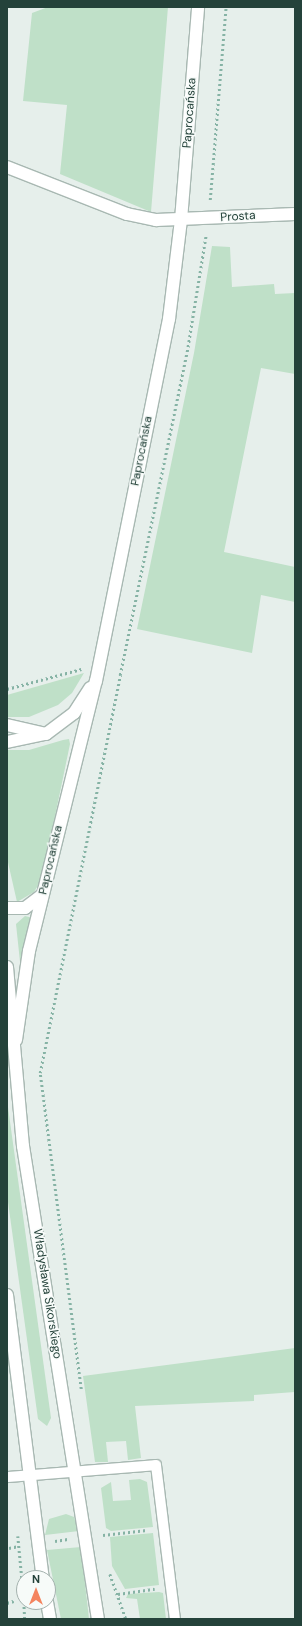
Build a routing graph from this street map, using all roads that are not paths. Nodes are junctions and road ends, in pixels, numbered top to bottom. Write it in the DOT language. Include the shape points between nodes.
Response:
graph roads {
  1 [pos="198,7"];
  2 [pos="7,167"];
  3 [pos="295,214"];
  4 [pos="182,220"];
  5 [pos="96,681"];
  6 [pos="7,726"];
  7 [pos="46,734"];
  8 [pos="7,742"];
  9 [pos="42,895"];
  10 [pos="7,908"];
  11 [pos="7,967"];
  12 [pos="16,1041"];
  13 [pos="7,1295"];
  14 [pos="76,1472"];
  15 [pos="33,1475"];
  16 [pos="8,1477"];
  17 [pos="42,1570"];
  18 [pos="98,1619"];
  19 [pos="175,1619"];
  1 -- 4 [label="street, Paprocańska"];
  2 -- 4 [label="street" via="127,214 156,220"];
  3 -- 4 [label="street, Prosta"];
  4 -- 5 [label="street, Paprocańska" via="169,319"];
  5 -- 7 [label="street, Paprocańska" via="74,713"];
  5 -- 9 [label="street, Paprocańska"];
  6 -- 7 [label="street"];
  7 -- 8 [label="street, Paprocańska"];
  9 -- 10 [label="street" via="24,908"];
  9 -- 12 [label="street, Paprocańska" via="29,951"];
  11 -- 12 [label="street, Władysława Sikorskiego"];
  12 -- 14 [label="street, Władysława Sikorskiego" via="23,1146"];
  13 -- 15 [label="street"];
  14 -- 15 [label="lane"];
  14 -- 18 [label="street, Władysława Sikorskiego"];
  14 -- 19 [label="lane" via="156,1465"];
  15 -- 16 [label="lane"];
  15 -- 17 [label="street"];
}
